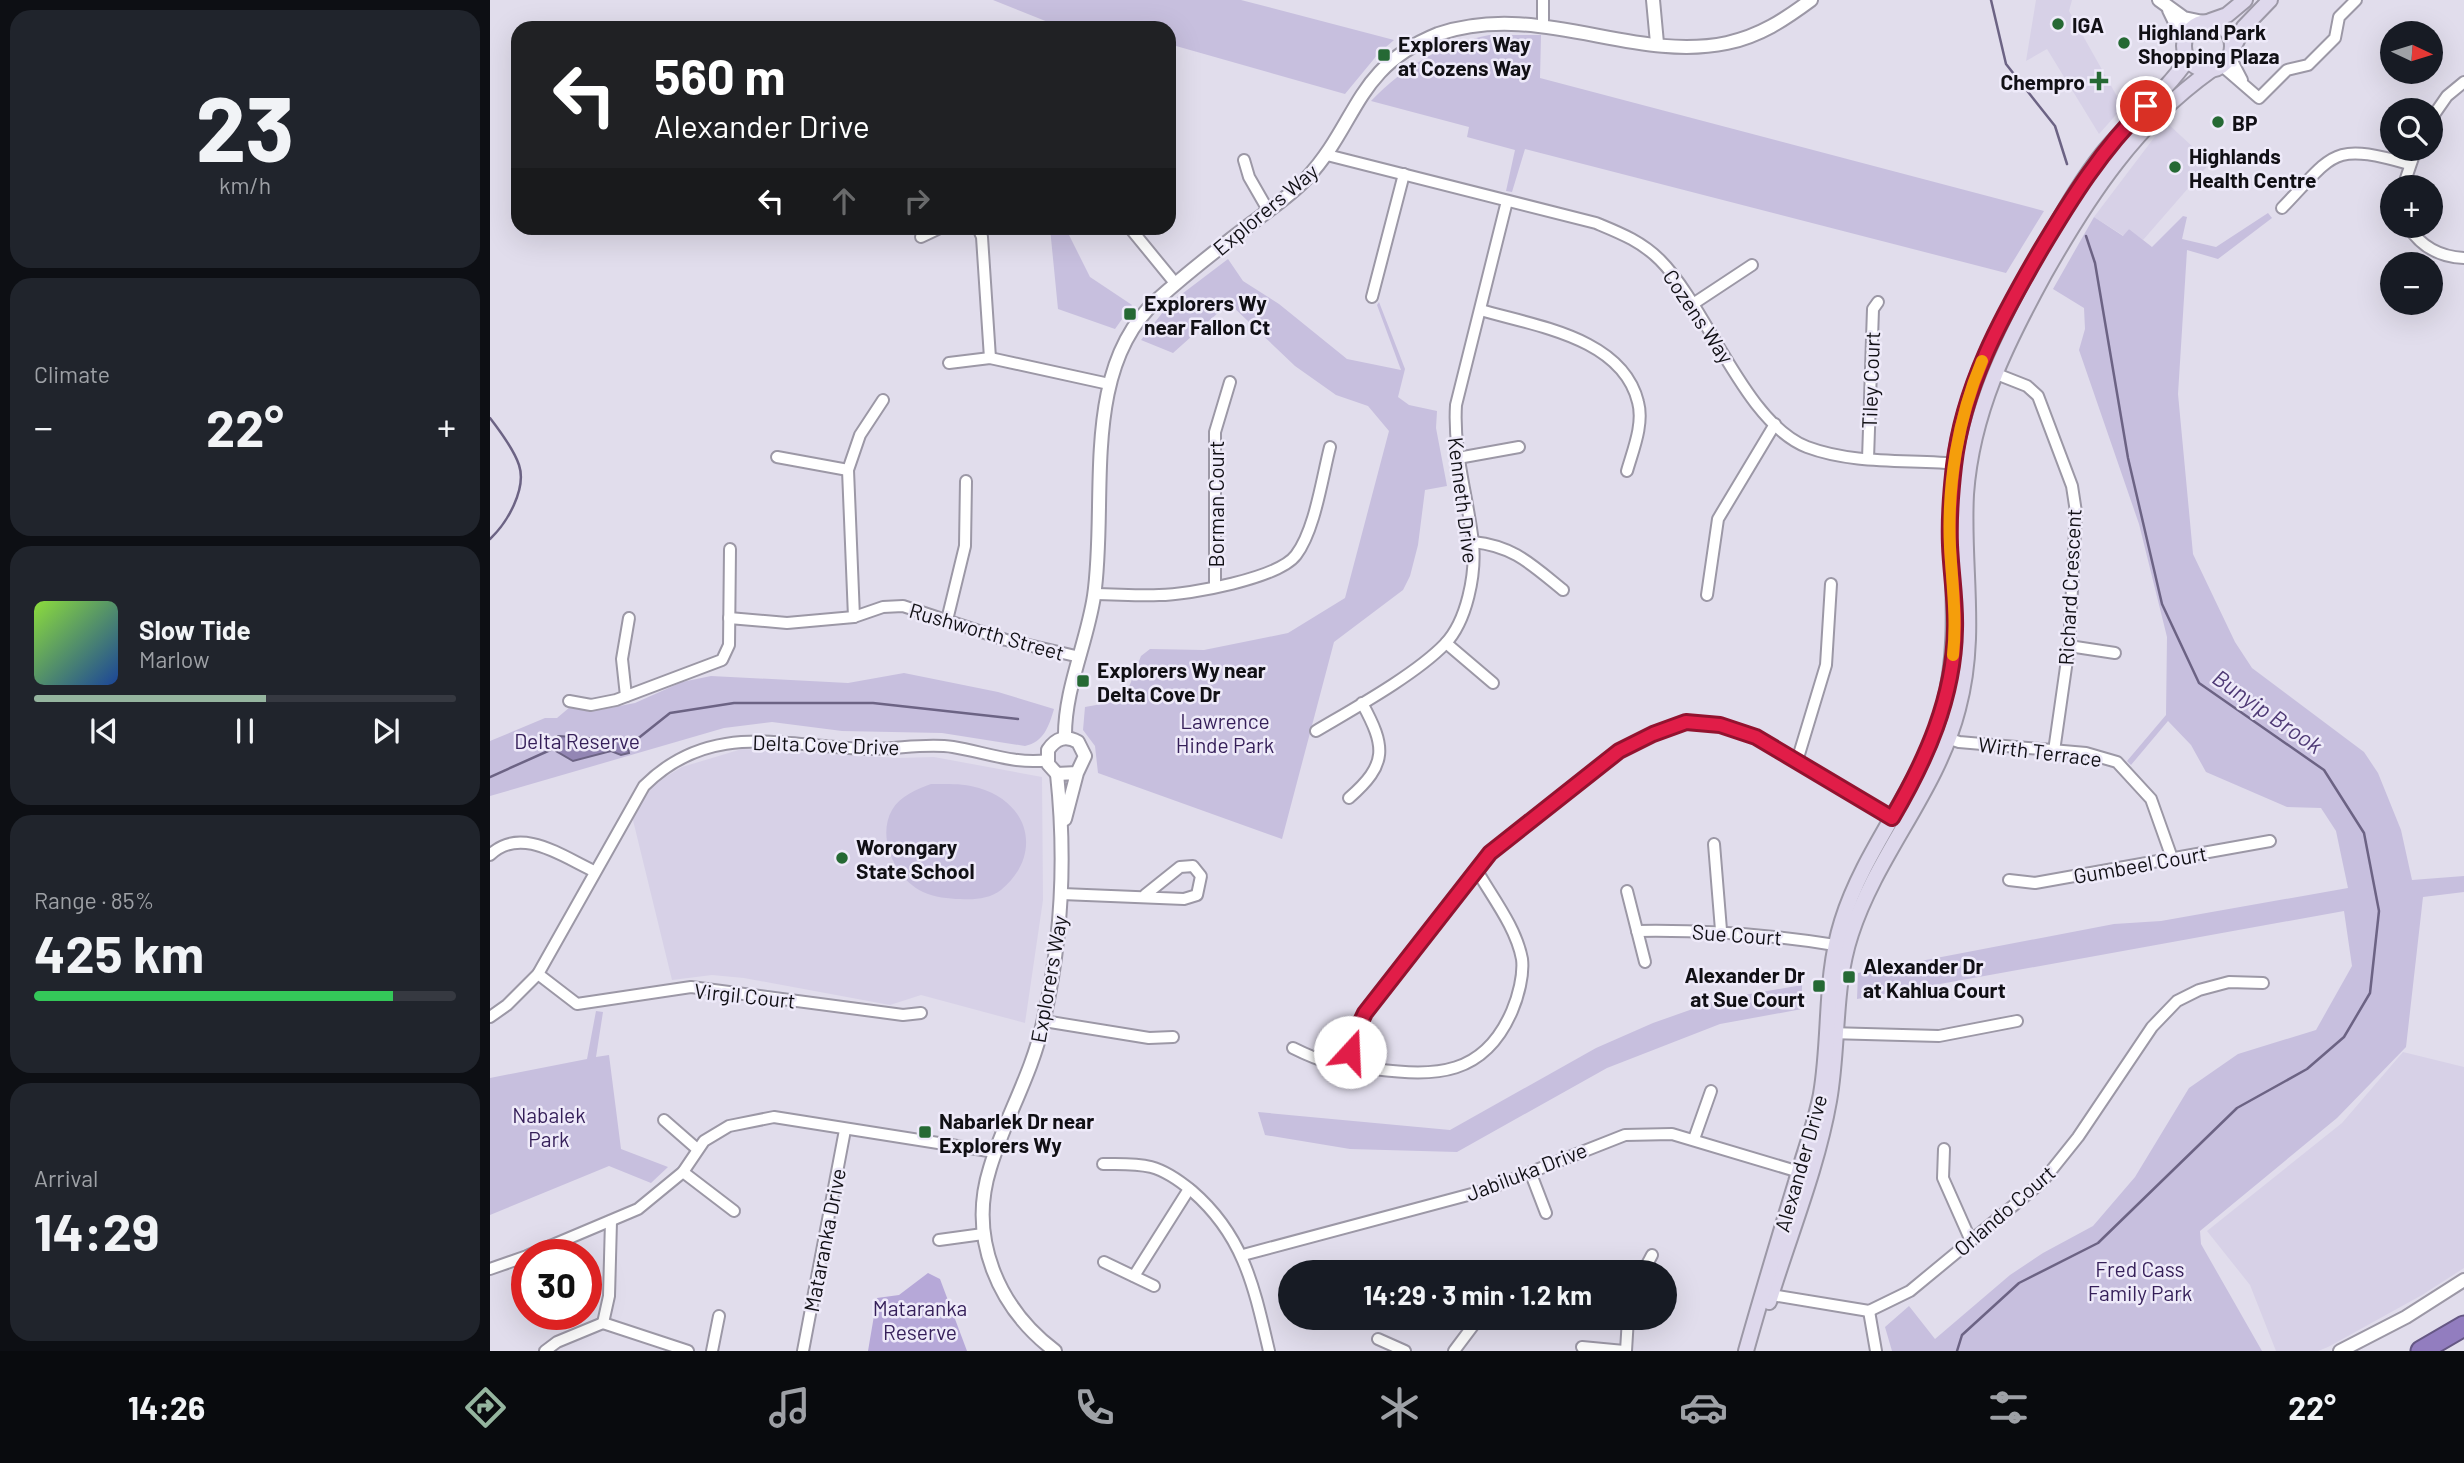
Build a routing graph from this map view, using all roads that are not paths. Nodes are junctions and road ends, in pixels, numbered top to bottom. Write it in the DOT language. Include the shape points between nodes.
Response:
graph roads {
  1 [pos="1543,0"];
  2 [pos="1653,0"];
  3 [pos="1811,0"];
  4 [pos="2245,0"];
  5 [pos="2270,0"];
  6 [pos="2356,0"];
  7 [pos="2164,5"];
  8 [pos="1543,22"];
  9 [pos="2206,22"];
  10 [pos="2184,41"];
  11 [pos="1657,43"];
  12 [pos="2188,59"];
  13 [pos="2224,61"];
  14 [pos="2464,82"];
  15 [pos="2443,102"];
  16 [pos="1327,155"];
  17 [pos="1244,160"];
  18 [pos="2410,161"];
  19 [pos="2409,164"];
  20 [pos="1404,174"];
  21 [pos="2406,175"];
  22 [pos="1507,201"];
  23 [pos="2282,208"];
  24 [pos="1268,210"];
  25 [pos="925,235"];
  26 [pos="981,235"];
  27 [pos="1136,235"];
  28 [pos="921,237"];
  29 [pos="2420,238"];
  30 [pos="2464,258"];
  31 [pos="1752,265"];
  32 [pos="1175,283"];
  33 [pos="1372,297"];
  34 [pos="1878,302"];
  35 [pos="1693,304"];
  36 [pos="1481,310"];
  37 [pos="990,358"];
  38 [pos="949,363"];
  39 [pos="1994,373"];
  40 [pos="1230,382"];
  41 [pos="1109,384"];
  42 [pos="883,401"];
  43 [pos="1775,424"];
  44 [pos="1330,447"];
  45 [pos="1519,447"];
  46 [pos="777,457"];
  47 [pos="1458,458"];
  48 [pos="1868,459"];
  49 [pos="1955,463"];
  50 [pos="1970,465"];
  51 [pos="849,470"];
  52 [pos="1628,471"];
  53 [pos="966,481"];
  54 [pos="1473,542"];
  55 [pos="730,549"];
  56 [pos="1831,584"];
  57 [pos="1215,586"];
  58 [pos="1563,590"];
  59 [pos="1094,594"];
  60 [pos="1707,595"];
  61 [pos="854,617"];
  62 [pos="629,618"];
  63 [pos="729,618"];
  64 [pos="947,620"];
  65 [pos="1446,643"];
  66 [pos="2069,646"];
  67 [pos="2115,653"];
  68 [pos="1080,657"];
  69 [pos="1493,683"];
  70 [pos="626,695"];
  71 [pos="569,701"];
  72 [pos="1362,704"];
  73 [pos="1316,731"];
  74 [pos="1942,736"];
  75 [pos="1065,738"];
  76 [pos="2054,751"];
  77 [pos="1048,760"];
  78 [pos="1797,761"];
  79 [pos="1077,773"];
  80 [pos="1057,774"];
  81 [pos="1349,798"];
  82 [pos="1892,818"];
  83 [pos="1905,825"];
  84 [pos="1063,826"];
  85 [pos="2270,841"];
  86 [pos="1714,844"];
  87 [pos="490,855"];
  88 [pos="2172,858"];
  89 [pos="1476,869"];
  90 [pos="594,871"];
  91 [pos="2009,880"];
  92 [pos="1627,891"];
  93 [pos="1062,894"];
  94 [pos="1145,895"];
  95 [pos="1721,930"];
  96 [pos="1637,931"];
  97 [pos="1835,945"];
  98 [pos="1645,962"];
  99 [pos="538,974"];
  100 [pos="2263,983"];
  101 [pos="921,1013"];
  102 [pos="490,1017"];
  103 [pos="1044,1021"];
  104 [pos="2017,1021"];
  105 [pos="1831,1033"];
  106 [pos="1173,1037"];
  107 [pos="1293,1048"];
  108 [pos="1348,1066"];
  109 [pos="1711,1091"];
  110 [pos="664,1120"];
  111 [pos="845,1129"];
  112 [pos="1694,1139"];
  113 [pos="696,1148"];
  114 [pos="1944,1149"];
  115 [pos="995,1152"];
  116 [pos="1102,1164"];
  117 [pos="683,1172"];
  118 [pos="1804,1173"];
  119 [pos="1531,1174"];
  120 [pos="1189,1189"];
  121 [pos="734,1210"];
  122 [pos="1546,1213"];
  123 [pos="611,1221"];
  124 [pos="984,1234"];
  125 [pos="567,1239"];
  126 [pos="939,1240"];
  127 [pos="1971,1241"];
  128 [pos="1243,1255"];
  129 [pos="1652,1255"];
  130 [pos="1649,1260"];
  131 [pos="511,1261"];
  132 [pos="1104,1262"];
  133 [pos="490,1269"];
  134 [pos="1134,1276"];
  135 [pos="2464,1280"];
  136 [pos="1154,1286"];
  137 [pos="1767,1295"];
  138 [pos="1869,1311"];
  139 [pos="719,1316"];
  140 [pos="603,1323"];
  141 [pos="2464,1326"];
  142 [pos="1470,1330"];
  143 [pos="1627,1330"];
  144 [pos="1378,1339"];
  145 [pos="1582,1347"];
  146 [pos="545,1351"];
  147 [pos="688,1351"];
  148 [pos="712,1351"];
  149 [pos="803,1351"];
  150 [pos="1055,1351"];
  151 [pos="1269,1351"];
  152 [pos="1405,1351"];
  153 [pos="1454,1351"];
  154 [pos="1625,1351"];
  155 [pos="1746,1351"];
  156 [pos="1756,1351"];
  157 [pos="1876,1351"];
  158 [pos="2340,1351"];
  159 [pos="2421,1351"];
  1 -- 8 [label="street"];
  2 -- 11 [label="street"];
  3 -- 11 [label="street, Explorers Way" via="1775,26 1739,40 1697,46"];
  4 -- 9 [label="main road" via="2227,15"];
  5 -- 13 [label="main road, Alexander Drive" via="2244,27"];
  6 -- 13 [label="street" via="2339,17 2335,37 2308,65 2287,70 2259,98"];
  7 -- 9 [label="street" via="2184,18"];
  7 -- 10 [label="street"];
  8 -- 11 [label="street, Explorers Way"];
  8 -- 16 [label="street, Explorers Way" via="1472,25 1410,47 1364,89"];
  9 -- 10 [label="main road" via="2193,27"];
  9 -- 13 [label="main road" via="2225,29 2232,40"];
  10 -- 12 [label="main road"];
  12 -- 13 [label="main road" via="2198,68"];
  12 -- 49 [label="main road, Alexander Drive" via="2099,158 2015,294 1974,383"];
  13 -- 39 [label="main road, Alexander Drive" via="2173,99 2138,133 2096,186"];
  14 -- 15 [label="street"];
  16 -- 20 [label="street, Cozens Way"];
  16 -- 24 [label="street, Explorers Way"];
  17 -- 24 [label="street"];
  18 -- 19 [label="street"];
  19 -- 21 [label="street"];
  19 -- 23 [label="street" via="2366,152 2344,152 2326,162"];
  20 -- 22 [label="street, Cozens Way"];
  20 -- 33 [label="street"];
  22 -- 35 [label="street, Cozens Way" via="1596,223 1634,239 1660,260"];
  22 -- 36 [label="street, Kenneth Drive"];
  24 -- 32 [label="street, Explorers Way"];
  25 -- 28 [label="street"];
  26 -- 37 [label="street"];
  27 -- 32 [label="street"];
  29 -- 30 [label="street" via="2431,250 2449,258"];
  31 -- 35 [label="street"];
  32 -- 41 [label="street, Explorers Way" via="1129,331"];
  34 -- 48 [label="street, Tiley Court" via="1873,309"];
  35 -- 43 [label="street, Cozens Way" via="1761,411"];
  36 -- 47 [label="street, Kenneth Drive" via="1456,405"];
  36 -- 52 [label="street" via="1590,345 1612,361 1631,384 1639,403 1639,427"];
  37 -- 38 [label="street"];
  37 -- 41 [label="street"];
  39 -- 50 [label="main road, Alexander Drive"];
  39 -- 66 [label="street, Richard Crescent" via="2038,396 2072,486 2076,512"];
  40 -- 57 [label="street, Borman Court" via="1215,432"];
  41 -- 59 [label="street, Explorers Way"];
  42 -- 51 [label="street" via="860,435"];
  43 -- 48 [label="street, Cozens Way" via="1804,446"];
  43 -- 60 [label="street" via="1718,519"];
  44 -- 57 [label="street" via="1306,540 1295,557 1266,573"];
  45 -- 47 [label="street"];
  46 -- 51 [label="street"];
  47 -- 54 [label="street, Kenneth Drive"];
  48 -- 49 [label="street, Cozens Way"];
  49 -- 50 [label="street, Cozens Way"];
  49 -- 74 [label="main road, Alexander Drive" via="1950,544 1955,638"];
  50 -- 74 [label="main road, Alexander Drive" via="1965,520 1969,651 1962,695"];
  51 -- 61 [label="street"];
  53 -- 64 [label="street" via="965,546"];
  54 -- 58 [label="street" via="1513,551"];
  54 -- 65 [label="street, Kenneth Drive" via="1468,599"];
  55 -- 63 [label="street"];
  56 -- 78 [label="street" via="1826,665"];
  57 -- 59 [label="street" via="1161,596"];
  59 -- 68 [label="street, Explorers Way"];
  61 -- 63 [label="street, Rushworth Street" via="787,623"];
  61 -- 64 [label="street, Rushworth Street" via="903,606"];
  62 -- 70 [label="street" via="622,659"];
  63 -- 70 [label="street" via="729,645 722,660"];
  64 -- 68 [label="street, Rushworth Street"];
  65 -- 69 [label="street"];
  65 -- 72 [label="street, Kenneth Drive"];
  66 -- 67 [label="street"];
  66 -- 76 [label="street, Richard Crescent"];
  68 -- 75 [label="street, Explorers Way"];
  70 -- 71 [label="street" via="591,705"];
  72 -- 73 [label="street, Kenneth Drive"];
  72 -- 81 [label="street" via="1379,741 1378,759 1371,779"];
  74 -- 76 [label="street, Wirth Terrace"];
  74 -- 82 [label="main road, Alexander Drive"];
  74 -- 83 [label="main road, Alexander Drive" via="1933,777"];
  75 -- 77 [label="street" via="1052,744"];
  75 -- 79 [label="street, Explorers Way" via="1079,742 1085,754"];
  76 -- 88 [label="street, Wirth Terrace" via="2086,753 2117,762 2151,799"];
  77 -- 80 [label="street, Explorers Way"];
  77 -- 90 [label="street, Delta Cove Drive" via="1027,762 931,746 871,749 737,742 664,765 644,786"];
  78 -- 82 [label="street"];
  78 -- 89 [label="street" via="1756,737 1720,725 1686,722 1619,751"];
  79 -- 80 [label="street"];
  79 -- 84 [label="street, Explorers Way"];
  80 -- 84 [label="street, Explorers Way"];
  82 -- 83 [label="street"];
  82 -- 97 [label="main road, Alexander Drive" via="1857,881"];
  83 -- 105 [label="main road, Alexander Drive" via="1872,881 1852,931"];
  84 -- 93 [label="street, Explorers Way"];
  85 -- 88 [label="street, Gumbeel Court"];
  86 -- 95 [label="street"];
  87 -- 90 [label="street" via="521,841"];
  88 -- 91 [label="street, Gumbeel Court" via="2035,883"];
  89 -- 108 [label="street" via="1365,1013 1353,1038"];
  89 -- 108 [label="street" via="1510,927 1522,961 1518,998 1503,1032 1480,1055 1458,1068 1428,1075"];
  90 -- 99 [label="street, Delta Cove Drive"];
  92 -- 96 [label="street"];
  93 -- 94 [label="street"];
  93 -- 103 [label="street, Explorers Way"];
  94 -- 94 [label="street" via="1191,897 1200,891 1201,876 1194,866 1180,867"];
  95 -- 96 [label="street, Sue Court"];
  95 -- 97 [label="street, Sue Court"];
  96 -- 98 [label="street"];
  97 -- 105 [label="main road, Alexander Drive"];
  99 -- 101 [label="street, Virgil Court" via="578,1004 691,987 903,1015"];
  99 -- 102 [label="street, Delta Cove Drive"];
  100 -- 127 [label="street, Orlando Court" via="2229,982 2177,1001 2152,1027 2058,1163"];
  103 -- 106 [label="street" via="1149,1038"];
  103 -- 115 [label="street, Explorers Way" via="1030,1069"];
  104 -- 105 [label="street" via="1939,1037"];
  105 -- 118 [label="main road, Alexander Drive" via="1829,1103"];
  107 -- 108 [label="street" via="1324,1064"];
  109 -- 112 [label="street"];
  110 -- 113 [label="street"];
  111 -- 113 [label="street" via="774,1117 729,1126"];
  111 -- 115 [label="street"];
  111 -- 149 [label="street, Mataranka Drive"];
  112 -- 118 [label="street, Jabiluka Drive"];
  112 -- 119 [label="street, Jabiluka Drive" via="1654,1133 1625,1135"];
  113 -- 117 [label="street"];
  114 -- 127 [label="street" via="1943,1178"];
  115 -- 124 [label="street, Explorers Way" via="984,1199"];
  116 -- 120 [label="street" via="1152,1167"];
  117 -- 121 [label="street"];
  117 -- 123 [label="street" via="638,1209"];
  118 -- 137 [label="main road, Alexander Drive"];
  119 -- 122 [label="street"];
  119 -- 128 [label="street, Jabiluka Drive"];
  120 -- 128 [label="street" via="1222,1220"];
  120 -- 134 [label="street"];
  123 -- 125 [label="street"];
  123 -- 140 [label="street" via="609,1296"];
  124 -- 126 [label="street"];
  124 -- 150 [label="street, Explorers Way" via="993,1273 1006,1300 1021,1321"];
  127 -- 138 [label="street, Orlando Court" via="1910,1292"];
  128 -- 151 [label="street"];
  129 -- 130 [label="street"];
  131 -- 133 [label="street"];
  132 -- 134 [label="street"];
  134 -- 136 [label="street"];
  135 -- 158 [label="street"];
  137 -- 138 [label="street"];
  137 -- 155 [label="main road, Alexander Drive"];
  137 -- 156 [label="main road, Alexander Drive"];
  138 -- 157 [label="street"];
  139 -- 148 [label="street"];
  140 -- 146 [label="street"];
  140 -- 147 [label="street"];
  141 -- 159 [label="highway"];
  142 -- 153 [label="street"];
  143 -- 154 [label="street"];
  144 -- 152 [label="street"];
  145 -- 154 [label="street"];
}
